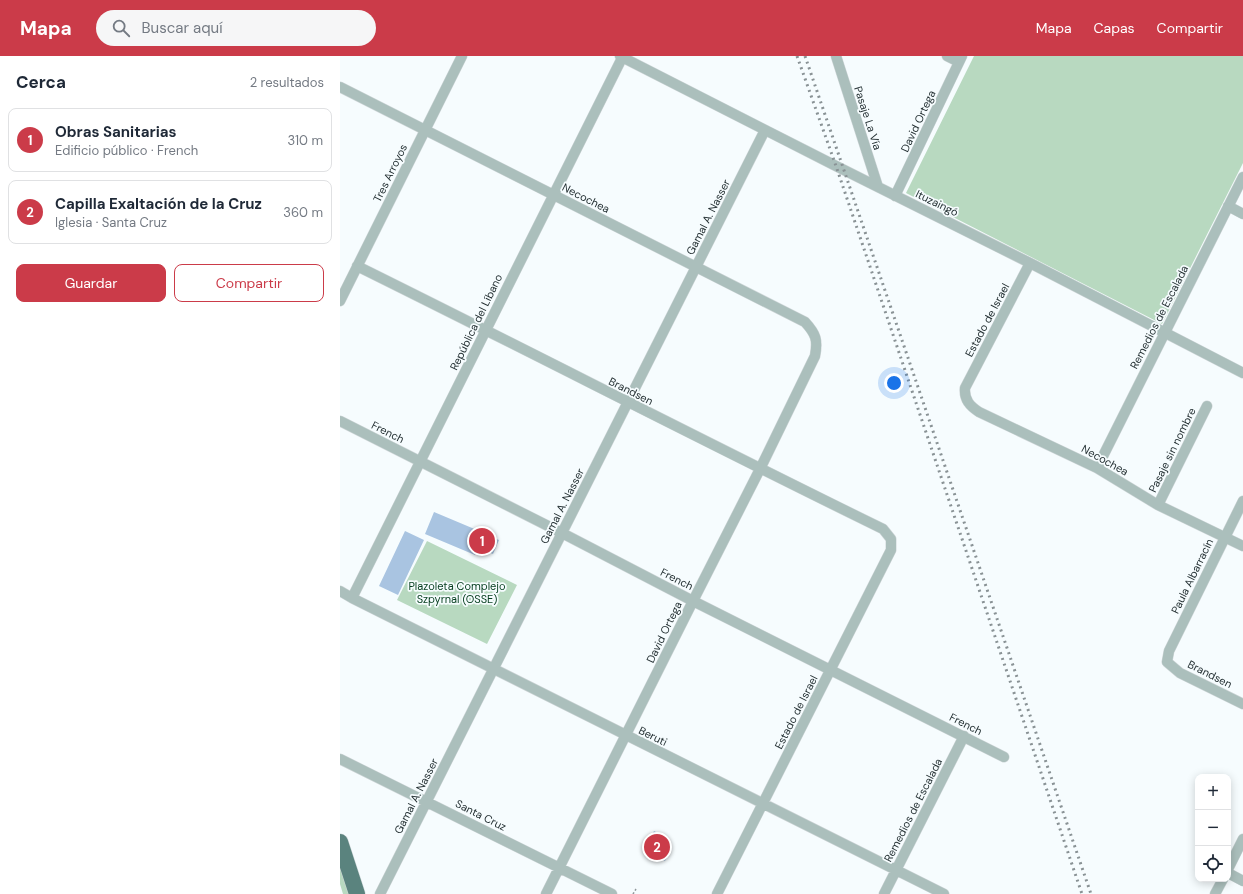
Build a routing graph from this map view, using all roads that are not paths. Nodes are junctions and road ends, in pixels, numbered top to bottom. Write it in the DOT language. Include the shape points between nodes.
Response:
graph roads {
  1 [pos="462,56"];
  2 [pos="622,56"];
  3 [pos="836,56"];
  4 [pos="947,56"];
  5 [pos="960,59"];
  6 [pos="340,87"];
  7 [pos="425,130"];
  8 [pos="765,130"];
  9 [pos="1243,177"];
  10 [pos="878,187"];
  11 [pos="553,195"];
  12 [pos="896,196"];
  13 [pos="1228,206"];
  14 [pos="1243,214"];
  15 [pos="1030,263"];
  16 [pos="357,266"];
  17 [pos="696,267"];
  18 [pos="340,301"];
  19 [pos="486,330"];
  20 [pos="1165,333"];
  21 [pos="815,336"];
  22 [pos="1243,373"];
  23 [pos="964,388"];
  24 [pos="628,403"];
  25 [pos="1207,406"];
  26 [pos="340,421"];
  27 [pos="421,462"];
  28 [pos="1097,468"];
  29 [pos="760,469"];
  30 [pos="1243,501"];
  31 [pos="1158,505"];
  32 [pos="562,533"];
  33 [pos="1224,537"];
  34 [pos="892,539"];
  35 [pos="1243,546"];
  36 [pos="340,591"];
  37 [pos="340,595"];
  38 [pos="352,598"];
  39 [pos="693,601"];
  40 [pos="1167,662"];
  41 [pos="493,669"];
  42 [pos="830,670"];
  43 [pos="1243,704"];
  44 [pos="625,736"];
  45 [pos="964,736"];
  46 [pos="1004,756"];
  47 [pos="340,758"];
  48 [pos="426,801"];
  49 [pos="763,803"];
  50 [pos="1243,839"];
  51 [pos="340,842"];
  52 [pos="1231,863"];
  53 [pos="560,868"];
  54 [pos="896,870"];
  55 [pos="1231,875"];
  56 [pos="1243,881"];
  57 [pos="1222,882"];
  58 [pos="357,894"];
  59 [pos="380,894"];
  60 [pos="546,894"];
  61 [pos="612,894"];
  62 [pos="717,894"];
  63 [pos="884,894"];
  64 [pos="944,894"];
  65 [pos="1216,894"];
  1 -- 7 [label="street, Tres Arroyos"];
  2 -- 8 [label="street, Ituzaingó"];
  2 -- 11 [label="street, República del Líbano"];
  3 -- 10 [label="street, Pasaje La Vía"];
  4 -- 5 [label="street"];
  5 -- 12 [label="street, David Ortega"];
  6 -- 7 [label="street, Necochea"];
  7 -- 11 [label="street, Necochea"];
  7 -- 16 [label="street, Tres Arroyos"];
  8 -- 10 [label="street, Ituzaingó"];
  8 -- 17 [label="street, Gamal A. Nasser"];
  9 -- 13 [label="street, Remedios de Escalada"];
  10 -- 12 [label="street, Ituzaingó"];
  11 -- 17 [label="street, Necochea"];
  11 -- 19 [label="street, República del Líbano"];
  12 -- 15 [label="street, Ituzaingó"];
  13 -- 14 [label="street"];
  13 -- 20 [label="street, Remedios de Escalada"];
  15 -- 20 [label="street, Ituzaingó"];
  15 -- 23 [label="street, Estado de Israel"];
  16 -- 18 [label="street, Tres Arroyos"];
  16 -- 19 [label="street, Brandsen"];
  17 -- 21 [label="street, Necochea" via="805,322"];
  17 -- 24 [label="street, Gamal A. Nasser"];
  19 -- 24 [label="street, Brandsen"];
  19 -- 27 [label="street, República del Líbano"];
  20 -- 22 [label="street, Ituzaingó"];
  20 -- 28 [label="street, Remedios de Escalada"];
  21 -- 29 [label="street, David Ortega" via="815,356"];
  23 -- 28 [label="street, Necochea" via="967,401 979,412"];
  24 -- 29 [label="street, Brandsen"];
  24 -- 32 [label="street, Gamal A. Nasser"];
  25 -- 31 [label="street, Pasaje sin nombre"];
  26 -- 27 [label="street, French"];
  27 -- 32 [label="street, French"];
  27 -- 38 [label="street, República del Líbano"];
  28 -- 31 [label="street, Necochea"];
  29 -- 34 [label="street, Brandsen" via="883,529"];
  29 -- 39 [label="street, David Ortega"];
  30 -- 33 [label="street, Paula Albarracín"];
  31 -- 33 [label="street, Necochea"];
  32 -- 39 [label="street, French"];
  32 -- 41 [label="street, Gamal A. Nasser"];
  33 -- 35 [label="street, Necochea"];
  33 -- 40 [label="street, Paula Albarracín" via="1169,651"];
  34 -- 42 [label="street, Estado de Israel" via="891,550"];
  36 -- 38 [label="street, Beruti"];
  37 -- 38 [label="street, Beruti"];
  38 -- 41 [label="street, Beruti"];
  39 -- 42 [label="street, French"];
  39 -- 44 [label="street, David Ortega"];
  40 -- 43 [label="street, Brandsen" via="1180,673"];
  41 -- 44 [label="street, Beruti"];
  41 -- 48 [label="street, Gamal A. Nasser"];
  42 -- 45 [label="street, French"];
  42 -- 49 [label="street, Estado de Israel"];
  44 -- 49 [label="street, Beruti"];
  44 -- 53 [label="street, David Ortega"];
  45 -- 46 [label="street, French"];
  45 -- 54 [label="street, Remedios de Escalada"];
  47 -- 48 [label="street, Santa Cruz"];
  48 -- 53 [label="street, Santa Cruz"];
  48 -- 59 [label="street, Gamal A. Nasser"];
  49 -- 54 [label="street, Beruti"];
  49 -- 62 [label="street, Estado de Israel"];
  50 -- 52 [label="street"];
  51 -- 58 [label="highway"];
  53 -- 60 [label="street, David Ortega"];
  53 -- 61 [label="street, Santa Cruz"];
  54 -- 63 [label="street, Remedios de Escalada"];
  54 -- 64 [label="street, Beruti"];
  55 -- 56 [label="street"];
  57 -- 65 [label="street"];
}
